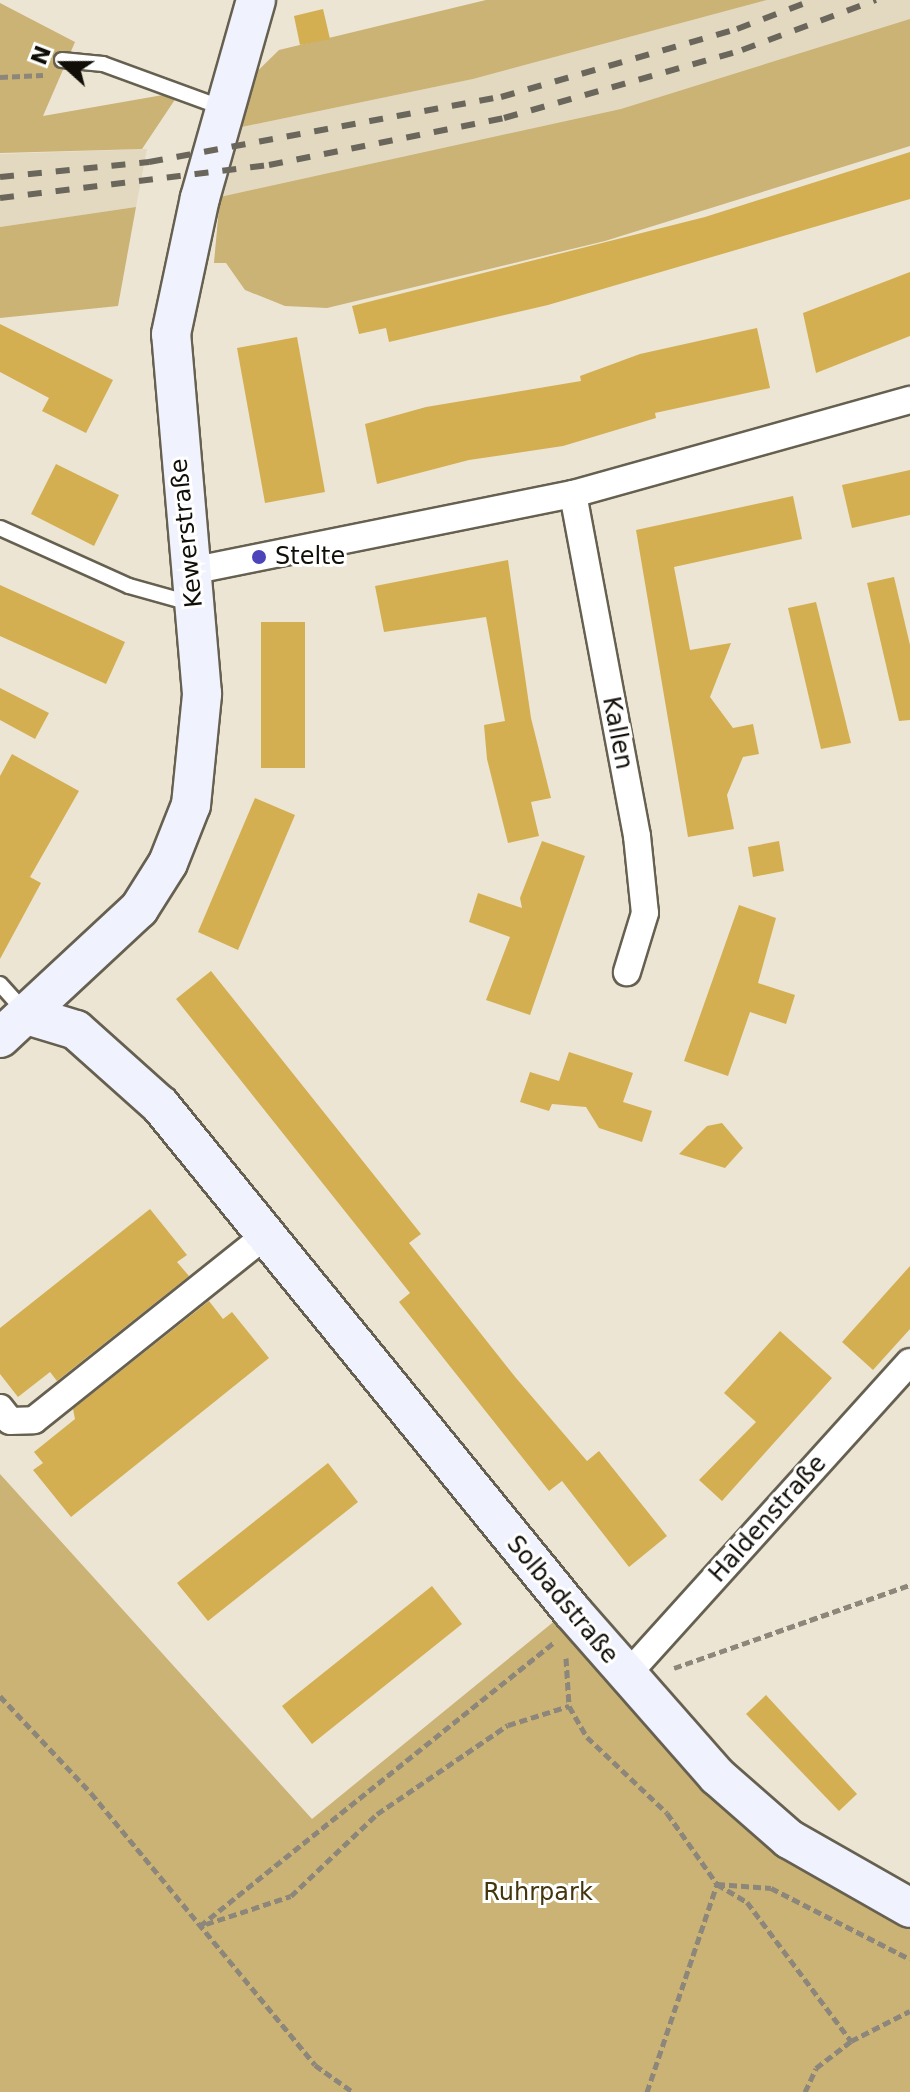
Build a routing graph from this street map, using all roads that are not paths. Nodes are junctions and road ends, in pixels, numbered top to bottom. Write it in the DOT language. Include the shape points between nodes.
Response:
graph roads {
  1 [pos="256,0"];
  2 [pos="62,60"];
  3 [pos="224,108"];
  4 [pos="910,400"];
  5 [pos="573,494"];
  6 [pos="0,528"];
  7 [pos="193,588"];
  8 [pos="627,972"];
  9 [pos="0,984"];
  10 [pos="14,1026"];
  11 [pos="267,1234"];
  12 [pos="910,1362"];
  13 [pos="0,1408"];
  14 [pos="629,1679"];
  15 [pos="910,1908"];
  1 -- 3 [label="street, Kewerstraße"];
  2 -- 3 [label="lane" via="103,64"];
  3 -- 7 [label="street, Kewerstraße" via="171,334"];
  4 -- 5 [label="street"];
  5 -- 7 [label="street"];
  5 -- 8 [label="street, Kallen" via="637,836 645,913"];
  6 -- 7 [label="lane" via="129,586"];
  7 -- 10 [label="street, Kewerstraße" via="202,732 184,832 157,884 120,933"];
  9 -- 10 [label="lane"];
  10 -- 11 [label="street, Solbadstraße" via="76,1030 130,1076"];
  11 -- 13 [label="street" via="34,1420 10,1421"];
  11 -- 14 [label="street, Solbadstraße"];
  12 -- 14 [label="street, Haldenstraße"];
  14 -- 15 [label="street, Solbadstraße" via="758,1814 822,1862"];
}
